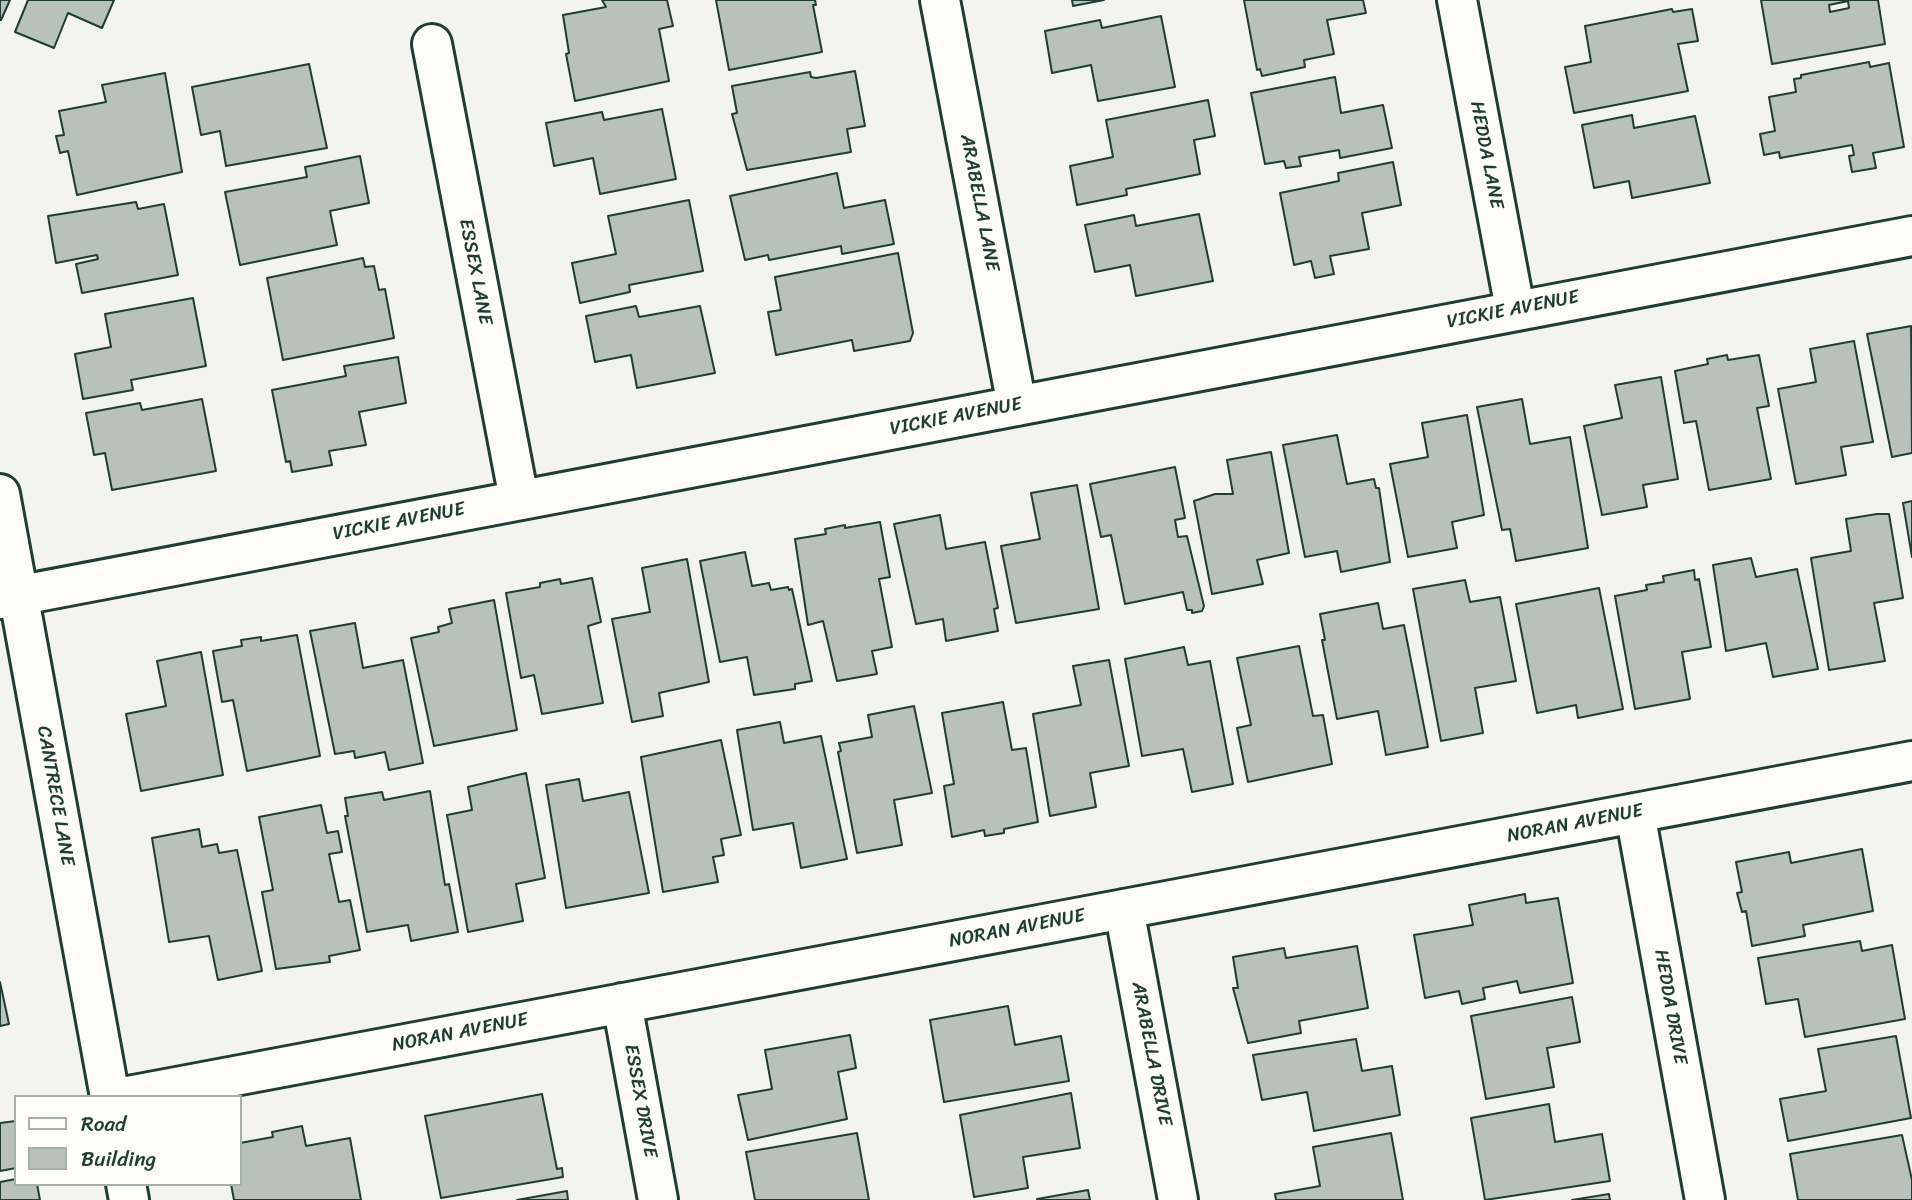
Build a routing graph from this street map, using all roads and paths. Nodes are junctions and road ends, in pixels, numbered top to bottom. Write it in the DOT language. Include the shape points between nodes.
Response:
graph roads {
  1 [pos="940,0"];
  2 [pos="1457,0"];
  3 [pos="432,44"];
  4 [pos="1912,236"];
  5 [pos="1515,309"];
  6 [pos="1017,406"];
  7 [pos="0,494"];
  8 [pos="519,499"];
  9 [pos="9,597"];
  10 [pos="1912,761"];
  11 [pos="1635,813"];
  12 [pos="1124,909"];
  13 [pos="622,1003"];
  14 [pos="110,1095"];
  15 [pos="134,1095"];
  16 [pos="658,1200"];
  17 [pos="1178,1200"];
  18 [pos="1705,1200"];
  1 -- 6 [label="street, ARABELLA LANE"];
  2 -- 5 [label="street, HEDDA LANE"];
  3 -- 8 [label="street, ESSEX LANE"];
  4 -- 5 [label="street, VICKIE AVENUE"];
  5 -- 6 [label="street, VICKIE AVENUE"];
  6 -- 8 [label="street, VICKIE AVENUE"];
  7 -- 9 [label="street, CANTRECE LANE"];
  8 -- 9 [label="street, VICKIE AVENUE"];
  9 -- 14 [label="street, CANTRECE LANE"];
  10 -- 11 [label="street, NORAN AVENUE"];
  11 -- 12 [label="street, NORAN AVENUE"];
  11 -- 18 [label="street, HEDDA DRIVE"];
  12 -- 13 [label="street, NORAN AVENUE"];
  12 -- 17 [label="street, ARABELLA DRIVE"];
  13 -- 15 [label="street, NORAN AVENUE"];
  13 -- 16 [label="street, ESSEX DRIVE"];
}
